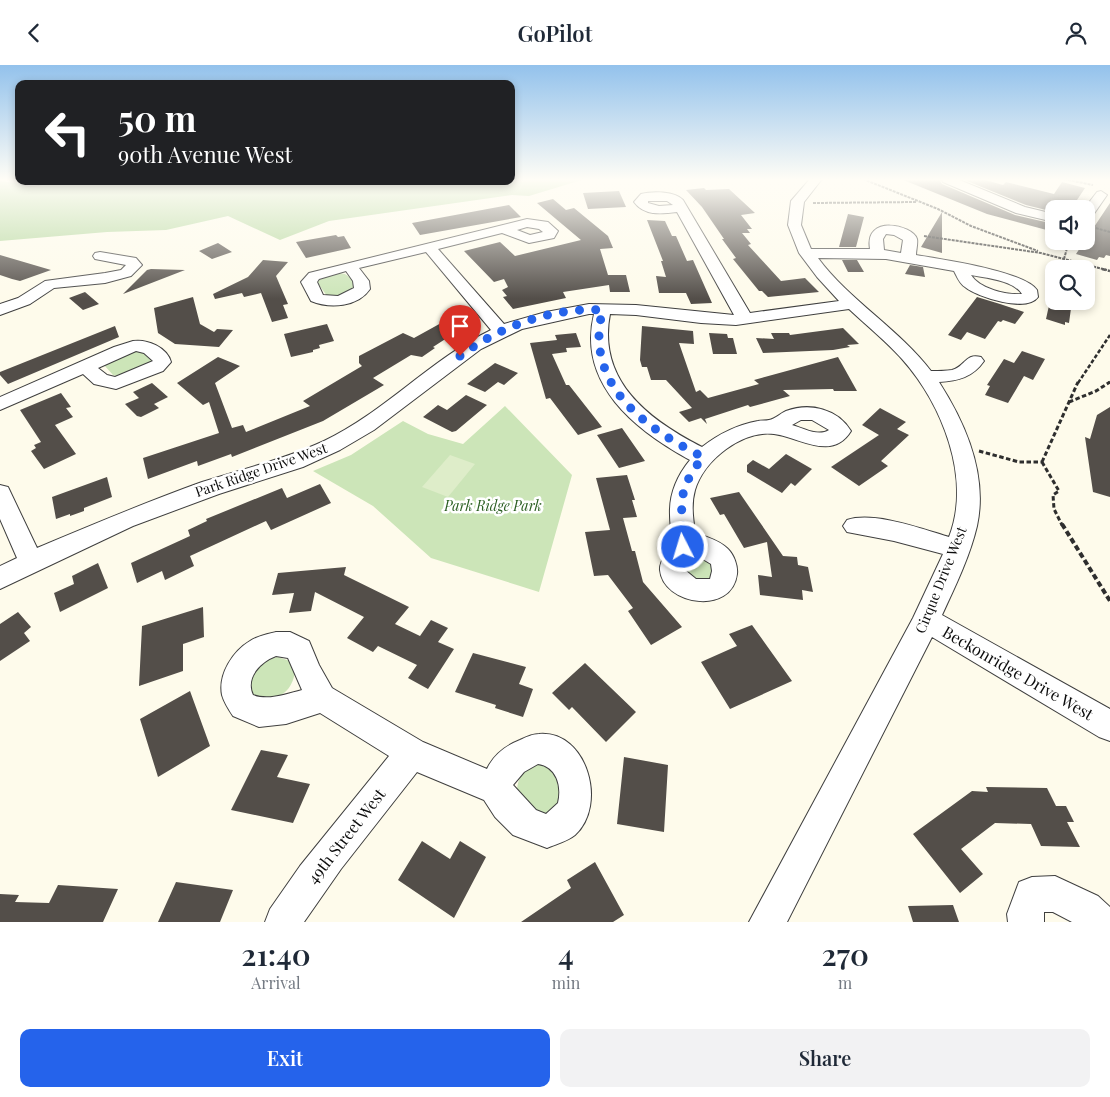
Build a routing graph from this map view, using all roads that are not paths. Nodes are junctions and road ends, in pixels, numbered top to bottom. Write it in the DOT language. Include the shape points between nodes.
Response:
graph roads {
  1 [pos="686,219"];
  2 [pos="795,219"];
  3 [pos="503,229"];
  4 [pos="430,248"];
  5 [pos="806,253"];
  6 [pos="878,254"];
  7 [pos="100,256"];
  8 [pos="908,258"];
  9 [pos="351,267"];
  10 [pos="959,268"];
  11 [pos="0,293"];
  12 [pos="24,301"];
  13 [pos="854,304"];
  14 [pos="0,310"];
  15 [pos="602,310"];
  16 [pos="745,319"];
  17 [pos="501,331"];
  18 [pos="975,361"];
  19 [pos="85,366"];
  20 [pos="926,377"];
  21 [pos="0,404"];
  22 [pos="775,427"];
  23 [pos="703,457"];
  24 [pos="0,493"];
  25 [pos="855,526"];
  26 [pos="683,537"];
  27 [pos="956,549"];
  28 [pos="31,562"];
  29 [pos="0,578"];
  30 [pos="927,620"];
  31 [pos="322,699"];
  32 [pos="1110,725"];
  33 [pos="412,753"];
  34 [pos="495,788"];
  35 [pos="283,922"];
  36 [pos="767,922"];
  37 [pos="1026,922"];
  38 [pos="1099,922"];
  1 -- 16 [label="street"];
  2 -- 5 [label="street, Cirque Drive West"];
  3 -- 4 [label="street"];
  4 -- 9 [label="street"];
  4 -- 17 [label="street"];
  5 -- 6 [label="street"];
  5 -- 13 [label="street, Cirque Drive West" via="827,279"];
  6 -- 8 [label="street"];
  6 -- 8 [label="street" via="876,238 883,230 901,233 910,239"];
  7 -- 12 [label="street" via="131,261 135,265 126,273 105,278 50,284"];
  8 -- 10 [label="street"];
  11 -- 12 [label="street"];
  12 -- 14 [label="street"];
  13 -- 16 [label="street, Park Ridge Drive West"];
  13 -- 20 [label="street, Cirque Drive West" via="891,337"];
  15 -- 16 [label="street, Park Ridge Drive West"];
  15 -- 17 [label="street, Park Ridge Drive West" via="554,315"];
  15 -- 23 [label="street" via="599,336 602,359 621,399 650,425"];
  17 -- 28 [label="street, Park Ridge Drive West" via="475,345 367,425 334,445 134,516"];
  18 -- 20 [label="street" via="958,375"];
  19 -- 21 [label="street"];
  20 -- 27 [label="street, Cirque Drive West" via="952,425 966,470 968,498 963,531"];
  22 -- 23 [label="street" via="735,435"];
  23 -- 26 [label="street" via="684,487 680,505"];
  24 -- 28 [label="street"];
  25 -- 27 [label="street" via="904,532"];
  27 -- 30 [label="street, Cirque Drive West"];
  28 -- 29 [label="street, Park Ridge Drive West"];
  30 -- 32 [label="street, Beckonridge Drive West"];
  30 -- 36 [label="street, Cirque Drive West"];
  31 -- 33 [label="street"];
  33 -- 34 [label="street"];
  33 -- 35 [label="street, 49th Street West" via="334,849"];
  37 -- 38 [label="street" via="1032,895 1056,894 1085,909"];
}
